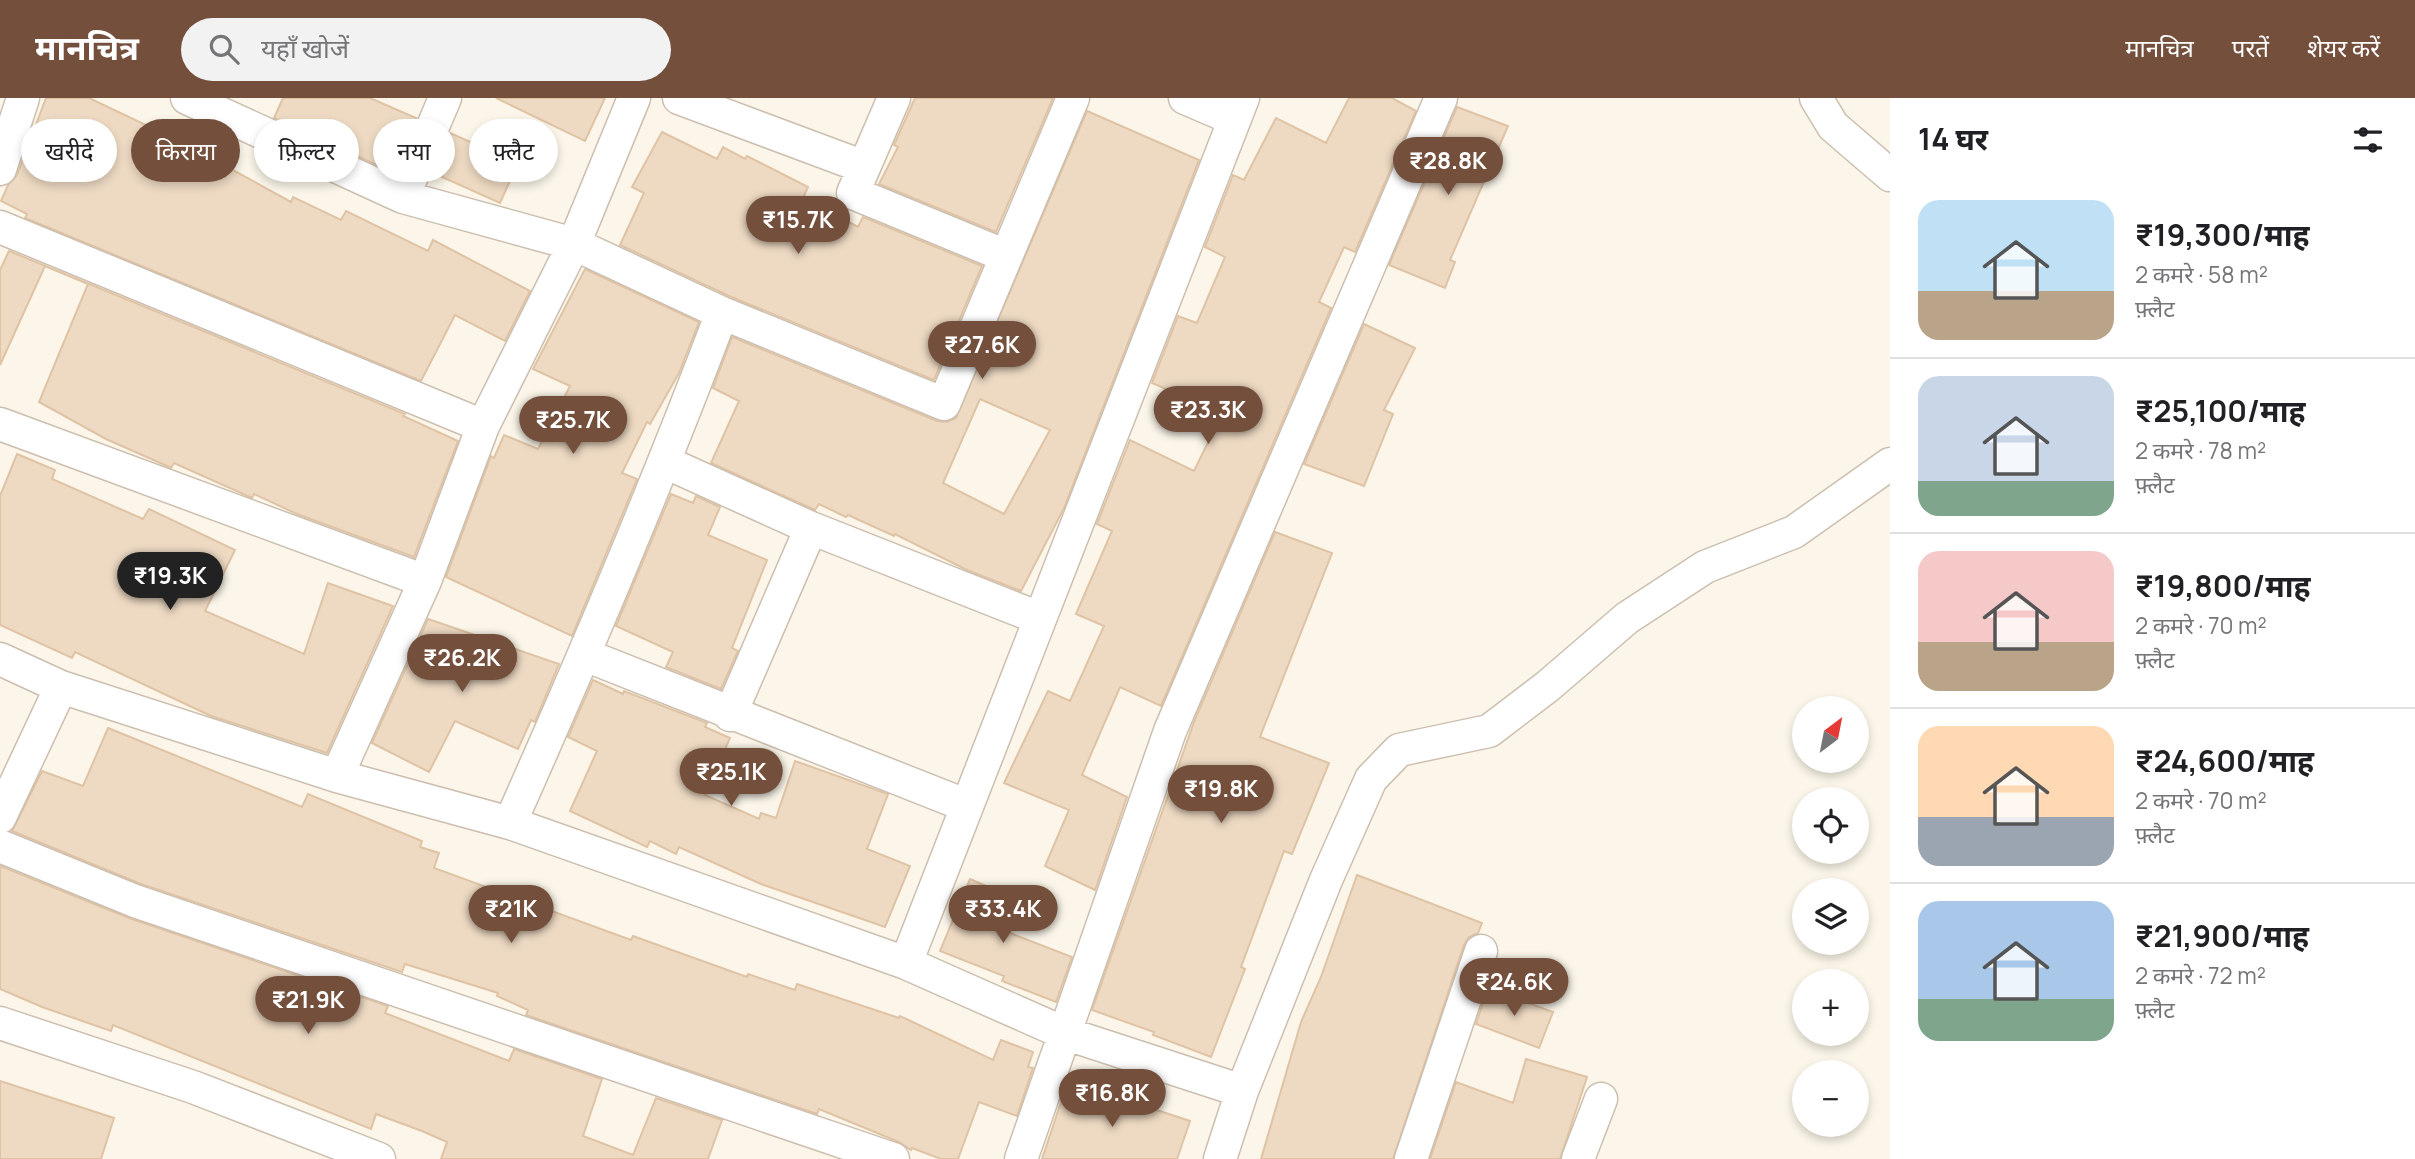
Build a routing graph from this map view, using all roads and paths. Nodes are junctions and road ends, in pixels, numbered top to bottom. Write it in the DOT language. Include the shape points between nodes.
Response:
graph roads {
  1 [pos="23,98"];
  2 [pos="187,98"];
  3 [pos="445,98"];
  4 [pos="634,98"];
  5 [pos="679,98"];
  6 [pos="894,98"];
  7 [pos="1073,98"];
  8 [pos="1185,98"];
  9 [pos="1441,98"];
  10 [pos="1816,98"];
  11 [pos="241,109"];
  12 [pos="1239,109"];
  13 [pos="864,167"];
  14 [pos="0,169"];
  15 [pos="1890,175"];
  16 [pos="403,197"];
  17 [pos="0,227"];
  18 [pos="574,244"];
  19 [pos="1006,256"];
  20 [pos="722,313"];
  21 [pos="0,424"];
  22 [pos="483,426"];
  23 [pos="666,462"];
  24 [pos="1890,464"];
  25 [pos="811,528"];
  26 [pos="425,581"];
  27 [pos="1039,618"];
  28 [pos="585,655"];
  29 [pos="0,659"];
  30 [pos="61,687"];
  31 [pos="730,715"];
  32 [pos="337,776"];
  33 [pos="965,805"];
  34 [pos="0,817"];
  35 [pos="510,823"];
  36 [pos="0,846"];
  37 [pos="1481,951"];
  38 [pos="906,963"];
  39 [pos="0,1023"];
  40 [pos="1064,1033"];
  41 [pos="1242,1091"];
  42 [pos="1601,1099"];
  43 [pos="379,1159"];
  44 [pos="893,1159"];
  45 [pos="1021,1159"];
  46 [pos="1220,1159"];
  47 [pos="1411,1159"];
  48 [pos="1578,1159"];
  1 -- 14 [label="street"];
  2 -- 11 [label="street"];
  3 -- 16 [label="street"];
  4 -- 18 [label="street"];
  5 -- 13 [label="street"];
  6 -- 13 [label="street"];
  7 -- 19 [label="street"];
  8 -- 12 [label="street"];
  9 -- 40 [label="street" via="1170,731"];
  10 -- 15 [label="street" via="1833,126"];
  11 -- 16 [label="street"];
  12 -- 27 [label="street"];
  13 -- 19 [label="street" via="853,193"];
  16 -- 18 [label="street"];
  17 -- 22 [label="street"];
  18 -- 20 [label="street"];
  18 -- 22 [label="street"];
  19 -- 20 [label="street" via="944,404"];
  20 -- 23 [label="street"];
  21 -- 26 [label="street"];
  22 -- 26 [label="street"];
  23 -- 25 [label="street"];
  23 -- 28 [label="street"];
  24 -- 41 [label="street" via="1794,532 1705,566 1627,618 1489,730 1399,750 1371,779"];
  25 -- 27 [label="street"];
  25 -- 31 [label="street"];
  26 -- 32 [label="street"];
  27 -- 33 [label="street"];
  28 -- 31 [label="street"];
  28 -- 35 [label="street"];
  29 -- 30 [label="street"];
  30 -- 32 [label="street"];
  30 -- 34 [label="street"];
  31 -- 33 [label="street"];
  32 -- 35 [label="street"];
  33 -- 38 [label="street"];
  35 -- 38 [label="street"];
  36 -- 44 [label="street" via="162,910"];
  37 -- 47 [label="street"];
  38 -- 40 [label="street"];
  39 -- 43 [label="street" via="194,1087"];
  40 -- 41 [label="street"];
  40 -- 45 [label="street"];
  41 -- 46 [label="street"];
  42 -- 48 [label="street"];
}
